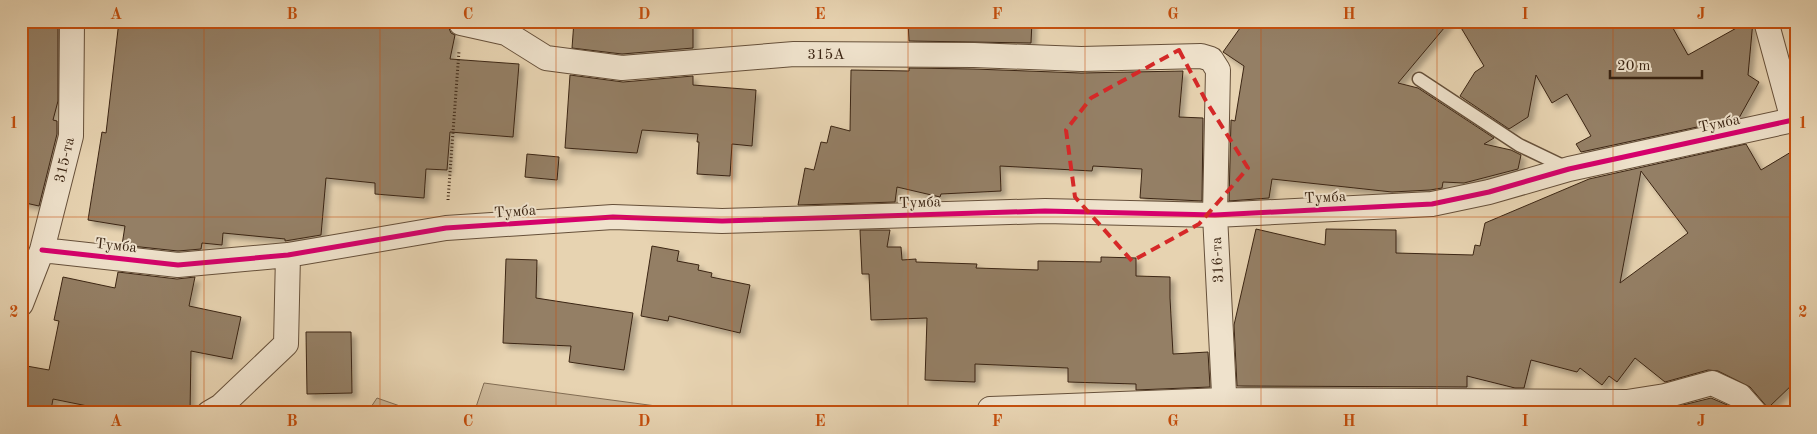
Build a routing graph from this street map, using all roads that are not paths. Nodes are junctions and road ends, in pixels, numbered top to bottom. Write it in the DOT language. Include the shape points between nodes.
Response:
graph roads {
  1 [pos="72,21"];
  2 [pos="1766,21"];
  3 [pos="461,23"];
  4 [pos="1201,56"];
  5 [pos="1420,79"];
  6 [pos="1794,121"];
  7 [pos="1570,169"];
  8 [pos="1214,215"];
  9 [pos="42,250"];
  10 [pos="288,255"];
  11 [pos="22,297"];
  12 [pos="1224,406"];
  13 [pos="990,410"];
  14 [pos="208,413"];
  15 [pos="1755,413"];
  1 -- 9 [label="street, 315-та" via="71,136"];
  2 -- 6 [label="street"];
  3 -- 4 [label="street, 315А" via="506,33 546,58 622,68 794,54 1081,58"];
  4 -- 8 [label="street, 316-та" via="1211,59 1218,70"];
  5 -- 7 [label="lane" via="1519,145"];
  6 -- 7 [label="street, Тумба"];
  7 -- 8 [label="street, Тумба" via="1432,204"];
  8 -- 10 [label="street, Тумба" via="1045,211 722,221 613,217 446,228"];
  8 -- 12 [label="street, 316-та"];
  9 -- 10 [label="street, Тумба" via="178,265"];
  9 -- 11 [label="street, 315-та"];
  10 -- 14 [label="street" via="286,344 221,406"];
  12 -- 13 [label="street"];
  12 -- 15 [label="street" via="1627,402 1665,396 1712,382 1740,396"];
}
